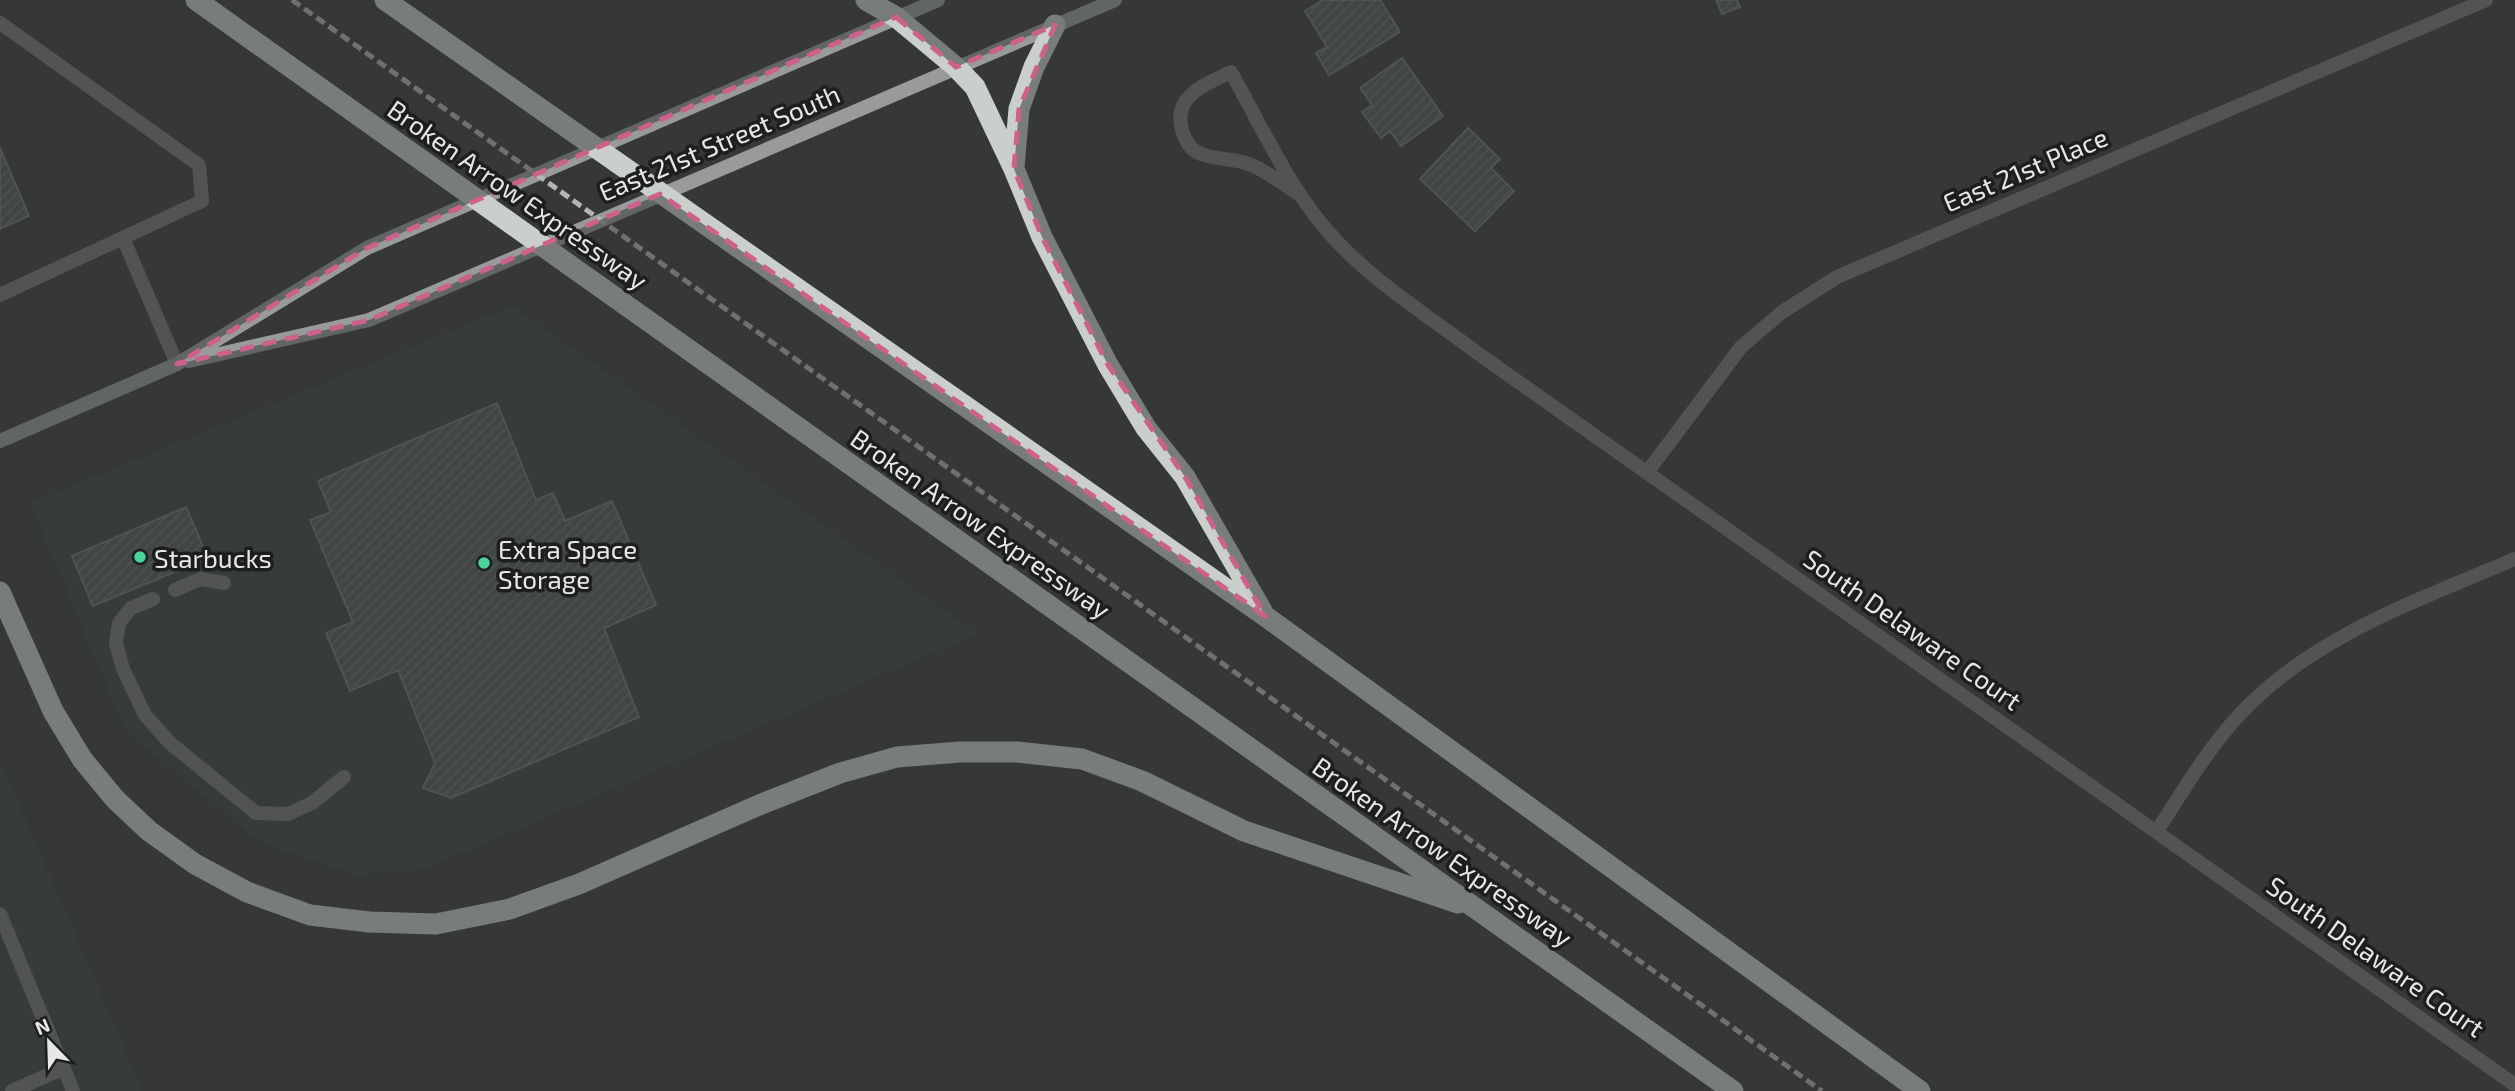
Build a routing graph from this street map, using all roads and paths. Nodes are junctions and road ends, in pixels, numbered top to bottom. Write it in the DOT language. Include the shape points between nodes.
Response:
graph roads {
  1 [pos="196,0"];
  2 [pos="385,0"];
  3 [pos="866,0"];
  4 [pos="938,0"];
  5 [pos="1115,0"];
  6 [pos="2486,0"];
  7 [pos="896,17"];
  8 [pos="0,23"];
  9 [pos="1055,25"];
  10 [pos="956,67"];
  11 [pos="1014,169"];
  12 [pos="1300,195"];
  13 [pos="123,238"];
  14 [pos="0,295"];
  15 [pos="177,364"];
  16 [pos="0,441"];
  17 [pos="1647,471"];
  18 [pos="2515,559"];
  19 [pos="224,583"];
  20 [pos="175,590"];
  21 [pos="0,592"];
  22 [pos="153,599"];
  23 [pos="1265,616"];
  24 [pos="344,777"];
  25 [pos="2157,831"];
  26 [pos="1479,910"];
  27 [pos="0,914"];
  28 [pos="64,1069"];
  29 [pos="2515,1085"];
  30 [pos="12,1091"];
  31 [pos="73,1091"];
  32 [pos="1732,1091"];
  33 [pos="1920,1091"];
  1 -- 26 [label="highway, Broken Arrow Expressway"];
  2 -- 23 [label="highway"];
  3 -- 7 [label="highway"];
  4 -- 7 [label="main road, East 21st Street South"];
  5 -- 9 [label="main road, East 21st Street South"];
  6 -- 17 [label="street, East 21st Place" via="1837,277 1782,312 1741,347"];
  7 -- 10 [label="highway"];
  7 -- 15 [label="main road, East 21st Street South" via="367,248"];
  8 -- 13 [label="street" via="198,165 202,201"];
  9 -- 10 [label="main road, East 21st Street South"];
  9 -- 11 [label="highway" via="1019,109"];
  10 -- 11 [label="highway" via="975,88"];
  10 -- 15 [label="main road, East 21st Street South" via="369,320"];
  11 -- 23 [label="highway" via="1042,237 1108,365 1146,428 1185,477"];
  12 -- 12 [label="street, South Delaware Court" via="1231,72 1195,90 1181,107 1180,122 1184,138 1195,152 1254,166"];
  12 -- 17 [label="street, South Delaware Court" via="1353,258 1394,291"];
  13 -- 14 [label="street"];
  13 -- 15 [label="street"];
  15 -- 16 [label="main road, East 21st Street South"];
  17 -- 25 [label="street, South Delaware Court"];
  18 -- 25 [label="street" via="2371,621 2284,675 2242,713 2209,752"];
  19 -- 20 [label="street" via="200,579"];
  21 -- 26 [label="highway" via="53,711 82,759 115,799 195,864 247,892 310,915 436,924 510,909 840,773 897,757 960,752 1082,759 1142,781 1244,831"];
  22 -- 24 [label="street" via="131,608 119,623 116,643 145,715 170,743 256,813 288,814 312,803"];
  23 -- 33 [label="highway"];
  25 -- 29 [label="street, South Delaware Court"];
  26 -- 32 [label="highway, Broken Arrow Expressway"];
  27 -- 28 [label="street"];
  28 -- 30 [label="street"];
  28 -- 31 [label="street"];
}
